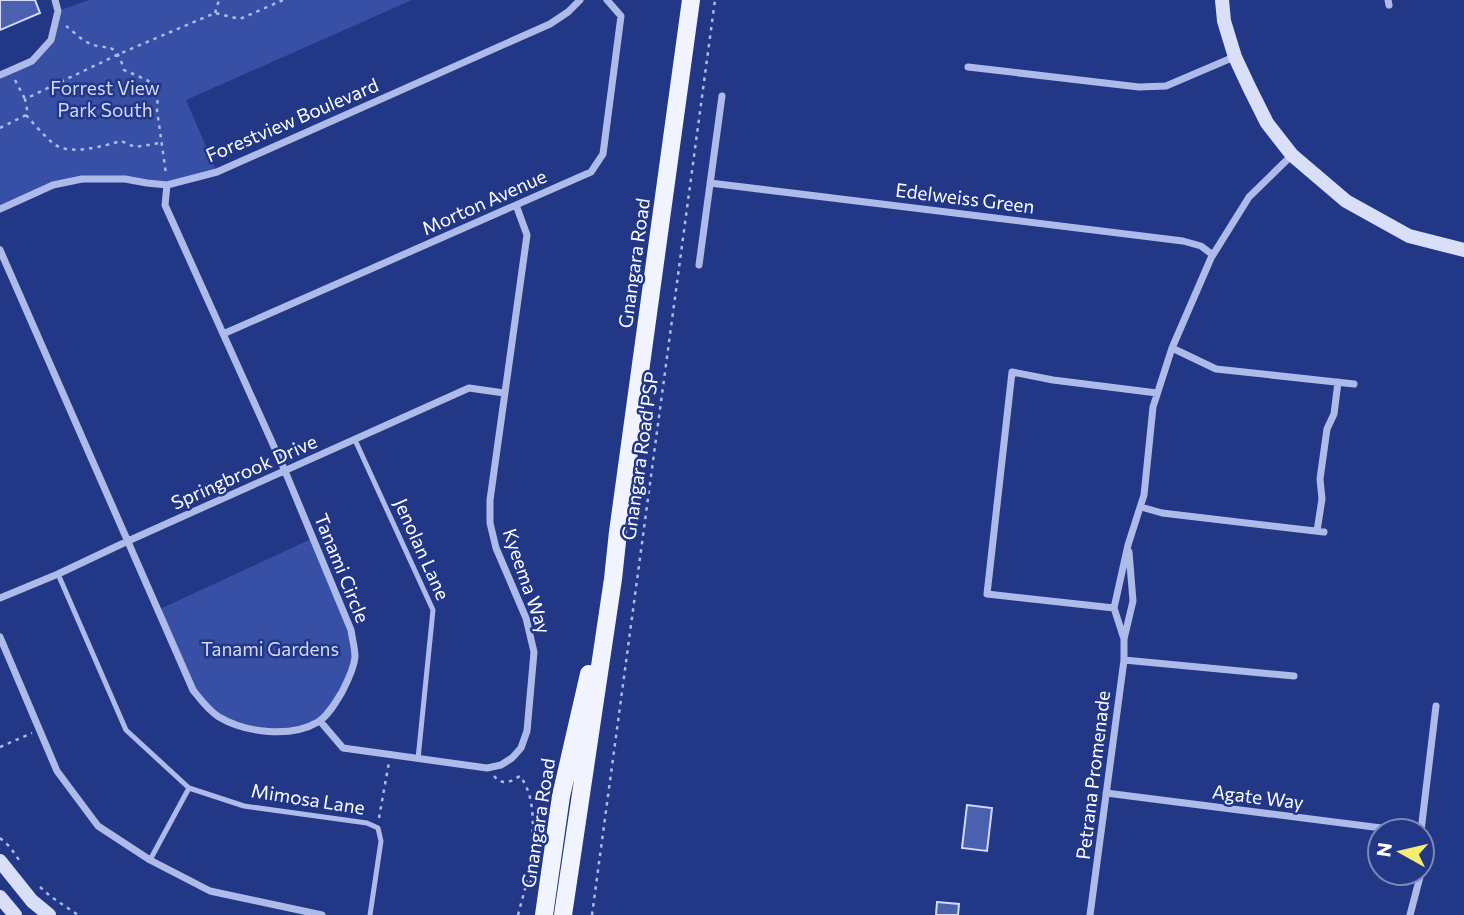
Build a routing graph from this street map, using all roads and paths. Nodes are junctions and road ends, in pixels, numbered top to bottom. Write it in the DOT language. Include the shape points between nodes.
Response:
graph roads {
  1 [pos="55,0"];
  2 [pos="219,0"];
  3 [pos="283,0"];
  4 [pos="580,0"];
  5 [pos="607,0"];
  6 [pos="691,0"];
  7 [pos="715,0"];
  8 [pos="1222,0"];
  9 [pos="215,13"];
  10 [pos="56,19"];
  11 [pos="119,54"];
  12 [pos="1235,57"];
  13 [pos="968,66"];
  14 [pos="11,71"];
  15 [pos="0,75"];
  16 [pos="722,96"];
  17 [pos="24,99"];
  18 [pos="26,115"];
  19 [pos="0,128"];
  20 [pos="161,143"];
  21 [pos="1292,155"];
  22 [pos="710,183"];
  23 [pos="167,184"];
  24 [pos="516,205"];
  25 [pos="0,209"];
  26 [pos="0,250"];
  27 [pos="1464,250"];
  28 [pos="1213,256"];
  29 [pos="699,265"];
  30 [pos="223,334"];
  31 [pos="1172,348"];
  32 [pos="1338,382"];
  33 [pos="1354,384"];
  34 [pos="504,393"];
  35 [pos="1157,393"];
  36 [pos="355,440"];
  37 [pos="285,471"];
  38 [pos="1140,507"];
  39 [pos="618,533"];
  40 [pos="128,541"];
  41 [pos="1128,545"];
  42 [pos="58,574"];
  43 [pos="0,598"];
  44 [pos="1114,608"];
  45 [pos="0,637"];
  46 [pos="1124,639"];
  47 [pos="1124,660"];
  48 [pos="1294,676"];
  49 [pos="1436,706"];
  50 [pos="320,721"];
  51 [pos="39,729"];
  52 [pos="0,747"];
  53 [pos="390,755"];
  54 [pos="418,759"];
  55 [pos="487,768"];
  56 [pos="189,788"];
  57 [pos="1106,793"];
  58 [pos="1423,817"];
  59 [pos="1366,826"];
  60 [pos="378,828"];
  61 [pos="19,860"];
  62 [pos="150,860"];
  63 [pos="0,862"];
  64 [pos="24,869"];
  65 [pos="532,880"];
  66 [pos="36,884"];
  67 [pos="1417,887"];
  68 [pos="526,889"];
  69 [pos="0,897"];
  70 [pos="32,901"];
  71 [pos="16,915"];
  72 [pos="49,915"];
  73 [pos="78,915"];
  74 [pos="322,915"];
  75 [pos="370,915"];
  76 [pos="518,915"];
  77 [pos="544,915"];
  78 [pos="563,915"];
  79 [pos="592,915"];
  80 [pos="1090,915"];
  81 [pos="1410,915"];
  1 -- 10 [label="street"];
  2 -- 9 [label="path"];
  3 -- 9 [label="path" via="240,19"];
  4 -- 23 [label="street, Forestview Boulevard" via="537,30 217,172"];
  5 -- 24 [label="street, Morton Avenue" via="621,16 603,154 591,172"];
  6 -- 39 [label="main road, Gnangara Road"];
  7 -- 79 [label="path, Gnangara Road PSP"];
  8 -- 12 [label="street"];
  9 -- 11 [label="path"];
  10 -- 11 [label="path" via="86,42"];
  10 -- 14 [label="street" via="51,40 32,61"];
  11 -- 17 [label="path"];
  11 -- 20 [label="path" via="124,70 158,90"];
  12 -- 13 [label="street" via="1166,86 1139,87"];
  12 -- 21 [label="street" via="1267,123"];
  14 -- 15 [label="street"];
  14 -- 17 [label="path"];
  16 -- 22 [label="street"];
  17 -- 18 [label="path"];
  18 -- 19 [label="path"];
  18 -- 20 [label="path" via="56,146 76,151 121,141 135,147"];
  20 -- 23 [label="path"];
  21 -- 27 [label="street" via="1346,201 1409,236"];
  21 -- 28 [label="street" via="1249,197"];
  22 -- 28 [label="street, Edelweiss Green" via="1183,241 1201,246"];
  22 -- 29 [label="street"];
  23 -- 25 [label="street, Forestview Boulevard" via="82,179 52,185"];
  23 -- 30 [label="street, Tanami Circle" via="164,205"];
  24 -- 30 [label="street, Morton Avenue"];
  24 -- 34 [label="street, Kyeema Way" via="527,235"];
  26 -- 40 [label="street"];
  28 -- 31 [label="street"];
  30 -- 37 [label="street, Tanami Circle"];
  31 -- 32 [label="street" via="1216,369"];
  31 -- 35 [label="street"];
  32 -- 33 [label="street"];
  32 -- 38 [label="street" via="1327,429 1320,531"];
  34 -- 36 [label="street, Springbrook Drive" via="469,388"];
  34 -- 55 [label="street, Kyeema Way" via="490,523 534,652 527,731 521,748 501,765"];
  35 -- 38 [label="street"];
  35 -- 44 [label="street" via="1012,372 987,594"];
  36 -- 37 [label="street, Springbrook Drive"];
  36 -- 54 [label="lane, Jenolan Lane" via="433,610"];
  37 -- 40 [label="street, Springbrook Drive"];
  37 -- 50 [label="street, Tanami Circle" via="351,630 355,657 337,702"];
  38 -- 41 [label="street"];
  39 -- 77 [label="main road, Gnangara Road" via="561,796"];
  39 -- 78 [label="main road, Gnangara Road"];
  40 -- 42 [label="street, Springbrook Drive"];
  40 -- 50 [label="street" via="193,690 205,706 242,727 267,732 299,729"];
  41 -- 44 [label="street"];
  41 -- 46 [label="street" via="1133,601"];
  42 -- 43 [label="street, Springbrook Drive"];
  42 -- 56 [label="lane, Mimosa Lane" via="126,730"];
  44 -- 46 [label="street"];
  45 -- 51 [label="street"];
  46 -- 47 [label="street, Petrana Promenade"];
  47 -- 48 [label="street"];
  47 -- 57 [label="street, Petrana Promenade"];
  49 -- 58 [label="street"];
  50 -- 53 [label="street" via="343,748"];
  51 -- 52 [label="path"];
  51 -- 62 [label="street" via="57,771 98,826"];
  53 -- 54 [label="street"];
  53 -- 60 [label="path"];
  54 -- 55 [label="street"];
  55 -- 68 [label="path" via="499,781 508,783 520,776 525,782 533,811"];
  56 -- 60 [label="lane, Mimosa Lane" via="244,806 367,822"];
  56 -- 62 [label="lane"];
  57 -- 59 [label="street, Agate Way"];
  57 -- 80 [label="street, Petrana Promenade"];
  60 -- 75 [label="lane, Mimosa Lane" via="381,841"];
  61 -- 64 [label="path"];
  62 -- 74 [label="street" via="210,891"];
  63 -- 70 [label="street"];
  65 -- 68 [label="path"];
  66 -- 73 [label="path"];
  67 -- 81 [label="street"];
  68 -- 76 [label="path"];
  69 -- 71 [label="street"];
  70 -- 71 [label="street"];
  70 -- 72 [label="street"];
}
